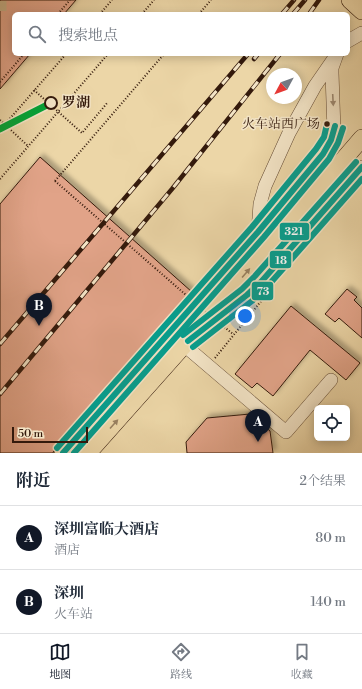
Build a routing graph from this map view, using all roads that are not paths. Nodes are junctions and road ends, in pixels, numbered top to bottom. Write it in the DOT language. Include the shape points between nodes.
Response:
graph roads {
  1 [pos="350,0"];
  2 [pos="362,11"];
  3 [pos="362,33"];
  4 [pos="350,40"];
  5 [pos="336,56"];
  6 [pos="336,56"];
  7 [pos="362,138"];
  8 [pos="362,167"];
  9 [pos="258,232"];
  10 [pos="184,345"];
  11 [pos="331,380"];
  12 [pos="63,453"];
  13 [pos="88,453"];
  1 -- 2 [label="main road"];
  3 -- 4 [label="street"];
  5 -- 9 [label="street, one-way" via="332,68 335,126 332,140"];
  6 -- 9 [label="street" via="315,86 293,126 268,179 260,204"];
  10 -- 7 [label="main road, one-way"];
  8 -- 10 [label="street" via="261,282"];
  9 -- 12 [label="main road"];
  10 -- 11 [label="street" via="286,432"];
  13 -- 10 [label="main road, one-way"];
}
